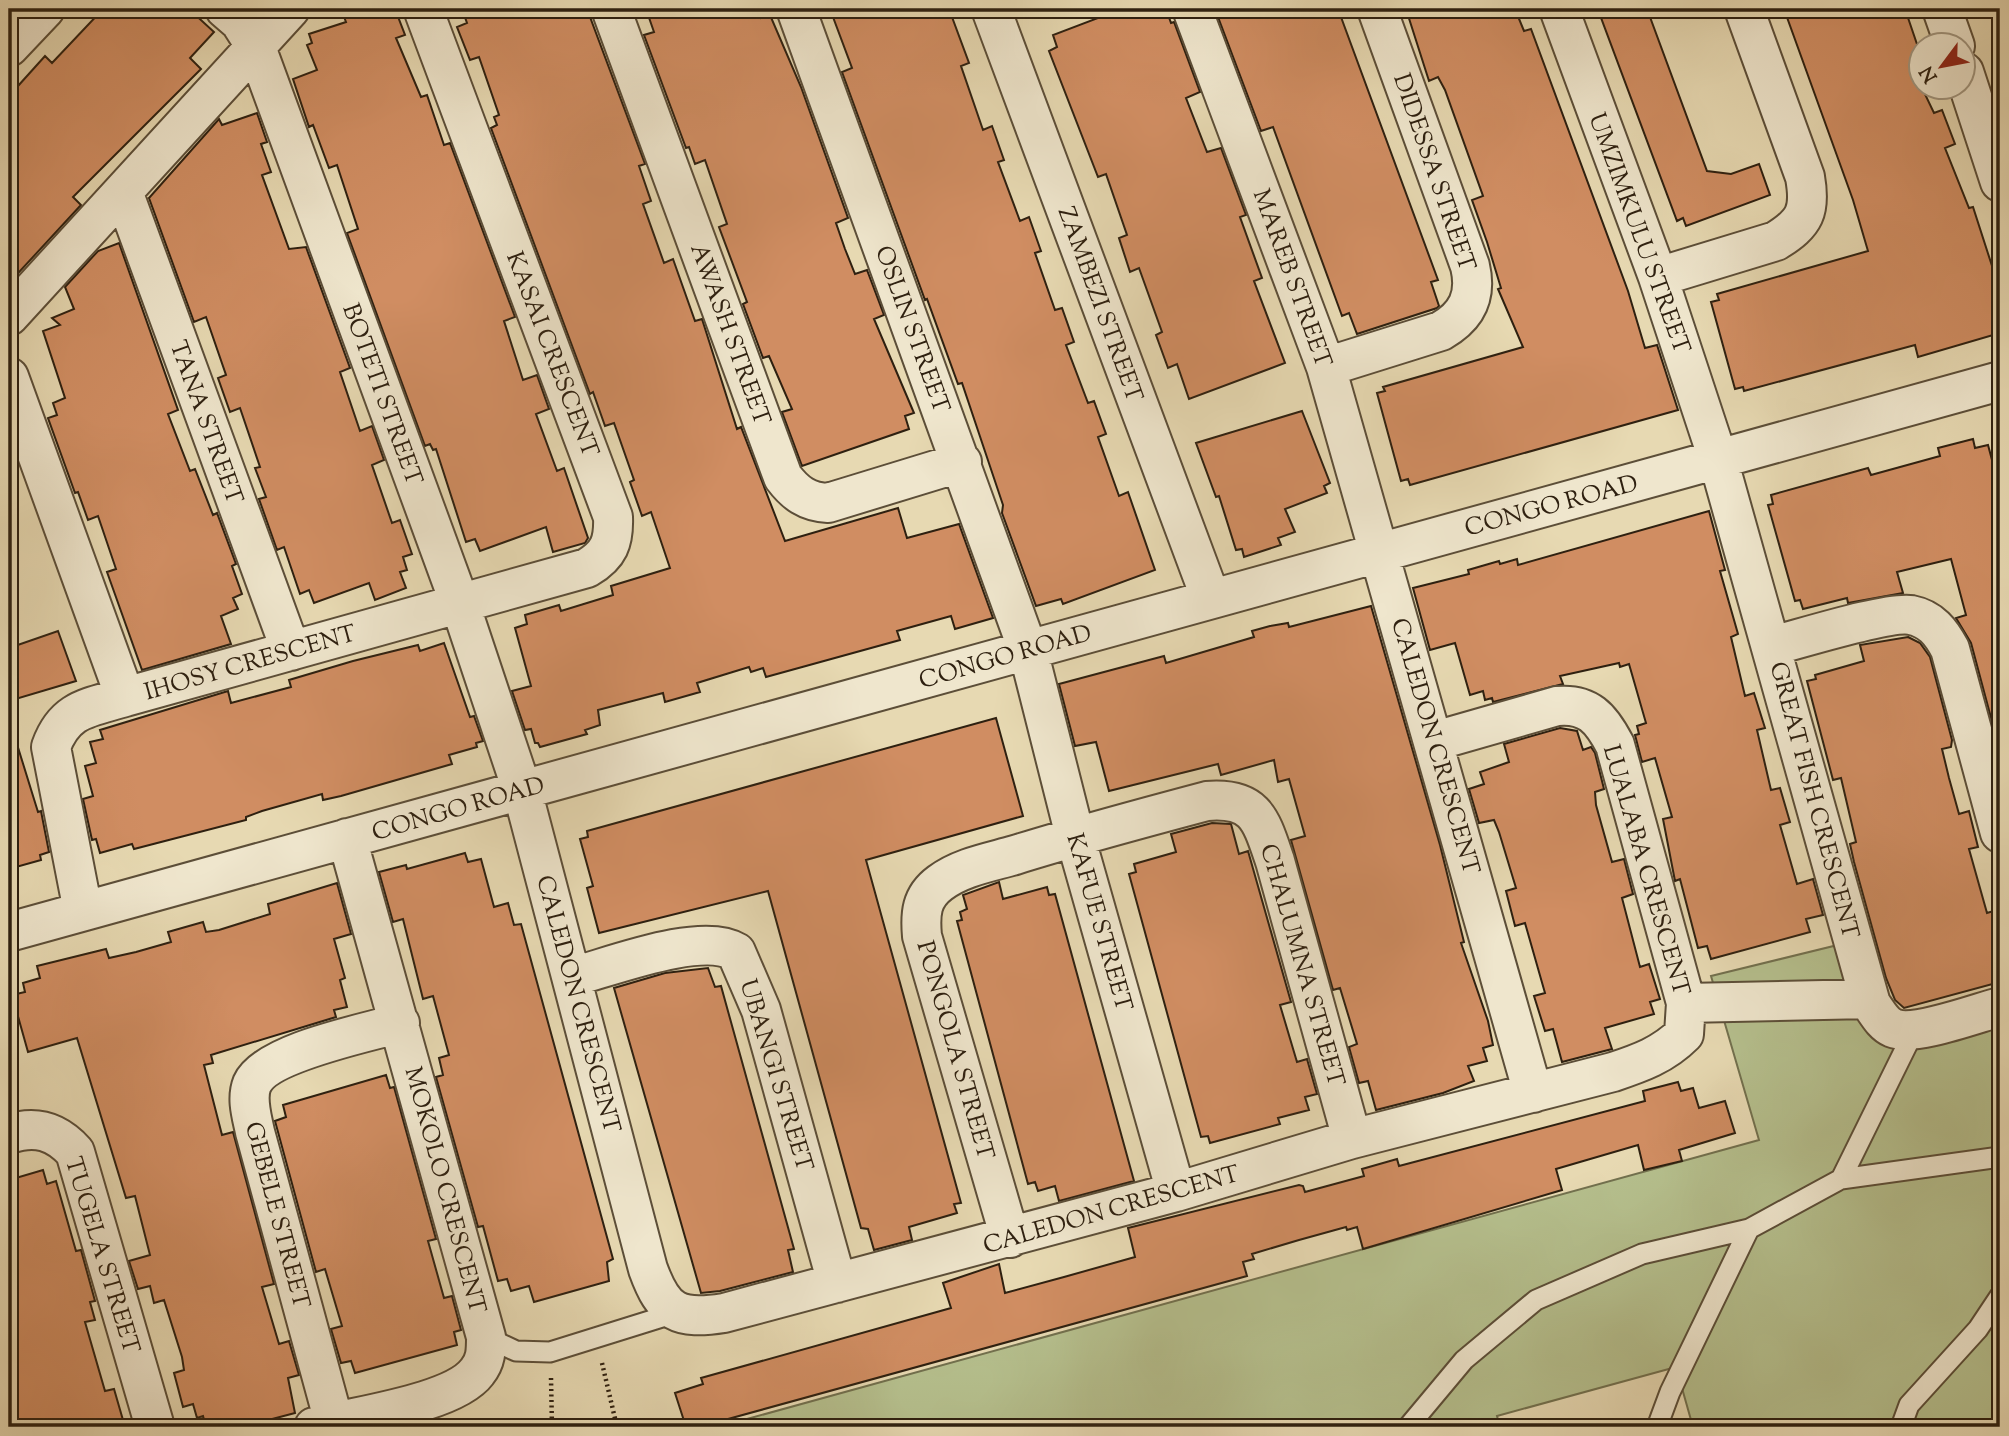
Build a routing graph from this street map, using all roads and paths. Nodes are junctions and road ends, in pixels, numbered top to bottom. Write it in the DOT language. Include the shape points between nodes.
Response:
graph roads {
  1 [pos="45,9"];
  2 [pos="225,9"];
  3 [pos="290,9"];
  4 [pos="423,9"];
  5 [pos="611,9"];
  6 [pos="796,9"];
  7 [pos="991,9"];
  8 [pos="1192,9"];
  9 [pos="1377,9"];
  10 [pos="1559,9"];
  11 [pos="1744,9"];
  12 [pos="1942,9"];
  13 [pos="1950,32"];
  14 [pos="9,47"];
  15 [pos="256,47"];
  16 [pos="1974,102"];
  17 [pos="1999,174"];
  18 [pos="124,194"];
  19 [pos="1658,277"];
  20 [pos="9,316"];
  21 [pos="1326,367"];
  22 [pos="9,377"];
  23 [pos="2000,381"];
  24 [pos="1718,459"];
  25 [pos="962,463"];
  26 [pos="1381,552"];
  27 [pos="1211,599"];
  28 [pos="460,604"];
  29 [pos="1772,646"];
  30 [pos="1028,650"];
  31 [pos="290,651"];
  32 [pos="125,697"];
  33 [pos="1435,741"];
  34 [pos="522,790"];
  35 [pos="2000,833"];
  36 [pos="1075,836"];
  37 [pos="347,838"];
  38 [pos="83,911"];
  39 [pos="9,932"];
  40 [pos="572,977"];
  41 [pos="1869,999"];
  42 [pos="1686,1003"];
  43 [pos="2000,1007"];
  44 [pos="400,1023"];
  45 [pos="1915,1029"];
  46 [pos="1533,1093"];
  47 [pos="9,1133"];
  48 [pos="1352,1139"];
  49 [pos="2000,1157"];
  50 [pos="1841,1179"];
  51 [pos="1176,1192"];
  52 [pos="1749,1229"];
  53 [pos="1010,1238"];
  54 [pos="838,1283"];
  55 [pos="2000,1296"];
  56 [pos="675,1313"];
  57 [pos="486,1337"];
  58 [pos="597,1340"];
  59 [pos="550,1352"];
  60 [pos="324,1425"];
  61 [pos="155,1427"];
  62 [pos="552,1427"];
  63 [pos="617,1427"];
  64 [pos="1408,1427"];
  65 [pos="1657,1427"];
  66 [pos="1901,1427"];
  1 -- 14 [label="street"];
  2 -- 15 [label="street, BOTETI STREET"];
  3 -- 15 [label="street"];
  4 -- 28 [label="street, KASAI CRESCENT" via="613,517 614,537 607,553 587,568"];
  5 -- 25 [label="street, AWASH STREET" via="790,487 808,500 828,503"];
  6 -- 25 [label="street, OSLIN STREET"];
  7 -- 27 [label="street, ZAMBEZI STREET"];
  8 -- 21 [label="street, MAREB STREET"];
  9 -- 21 [label="street, DIDESSA STREET" via="1470,266 1472,295 1456,322 1441,331"];
  10 -- 19 [label="street, UMZIMKULU STREET"];
  11 -- 19 [label="street" via="1805,177 1809,199 1804,216 1776,241"];
  12 -- 13 [label="street"];
  15 -- 18 [label="street"];
  15 -- 28 [label="street, BOTETI STREET"];
  16 -- 17 [label="street"];
  18 -- 20 [label="street"];
  18 -- 31 [label="street, TANA STREET"];
  19 -- 24 [label="street, UMZIMKULU STREET"];
  21 -- 26 [label="street, MAREB STREET"];
  22 -- 32 [label="street, IHOSY CRESCENT"];
  23 -- 24 [label="street, CONGO ROAD"];
  24 -- 26 [label="street, CONGO ROAD"];
  24 -- 29 [label="street, GREAT FISH CRESCENT"];
  25 -- 30 [label="street, OSLIN STREET"];
  26 -- 27 [label="street, CONGO ROAD"];
  26 -- 33 [label="street, CALEDON CRESCENT"];
  27 -- 30 [label="street, CONGO ROAD"];
  28 -- 31 [label="street, IHOSY CRESCENT"];
  28 -- 34 [label="street, BOTETI STREET"];
  29 -- 35 [label="street" via="1889,616 1909,614 1936,626 1950,649"];
  29 -- 41 [label="street, GREAT FISH CRESCENT"];
  30 -- 34 [label="street, CONGO ROAD"];
  30 -- 36 [label="street, KAFUE STREET"];
  31 -- 32 [label="street, IHOSY CRESCENT"];
  32 -- 38 [label="street" via="76,711 61,724 51,747"];
  33 -- 42 [label="street, LUALABA CRESCENT" via="1557,706 1589,710 1604,723 1615,745"];
  33 -- 46 [label="street, CALEDON CRESCENT"];
  34 -- 37 [label="street, CONGO ROAD"];
  34 -- 40 [label="street, CALEDON CRESCENT"];
  36 -- 48 [label="street, CHALUMNA STREET" via="1207,801 1228,799 1252,811 1275,861"];
  36 -- 51 [label="street, KAFUE STREET"];
  36 -- 53 [label="street, PONGOLA STREET" via="957,873 926,898 920,914 922,936"];
  37 -- 38 [label="street, CONGO ROAD"];
  37 -- 44 [label="street, MOKOLO CRESCENT"];
  38 -- 39 [label="street, CONGO ROAD"];
  40 -- 54 [label="street, UBANGI STREET" via="691,946 713,944 736,952 761,1010"];
  40 -- 56 [label="street, CALEDON CRESCENT" via="648,1269 655,1289"];
  41 -- 42 [label="street"];
  41 -- 45 [label="street, GREAT FISH CRESCENT" via="1881,1019 1894,1028"];
  42 -- 46 [label="street, LUALABA CRESCENT" via="1684,1034 1662,1053 1613,1072"];
  43 -- 45 [label="street, GREAT FISH CRESCENT"];
  44 -- 57 [label="street, MOKOLO CRESCENT"];
  44 -- 60 [label="street, GEBELE STREET" via="280,1059 251,1084 249,1103 255,1132"];
  45 -- 50 [label="lane"];
  46 -- 48 [label="street, CALEDON CRESCENT"];
  47 -- 61 [label="street, TUGELA STREET" via="51,1132 75,1152"];
  48 -- 51 [label="street, CALEDON CRESCENT"];
  49 -- 50 [label="lane"];
  50 -- 52 [label="lane"];
  51 -- 53 [label="street, CALEDON CRESCENT"];
  52 -- 64 [label="lane" via="1642,1254 1536,1300 1464,1360"];
  52 -- 65 [label="lane"];
  53 -- 54 [label="street, CALEDON CRESCENT"];
  54 -- 56 [label="street, CALEDON CRESCENT" via="696,1318"];
  55 -- 66 [label="lane" via="1979,1329 1909,1405"];
  56 -- 58 [label="lane"];
  57 -- 59 [label="lane" via="516,1352"];
  57 -- 60 [label="street, MOKOLO CRESCENT" via="486,1355 476,1374 457,1388 427,1401"];
  58 -- 59 [label="lane"];
  58 -- 63 [label="path"];
  59 -- 62 [label="path"];
}
